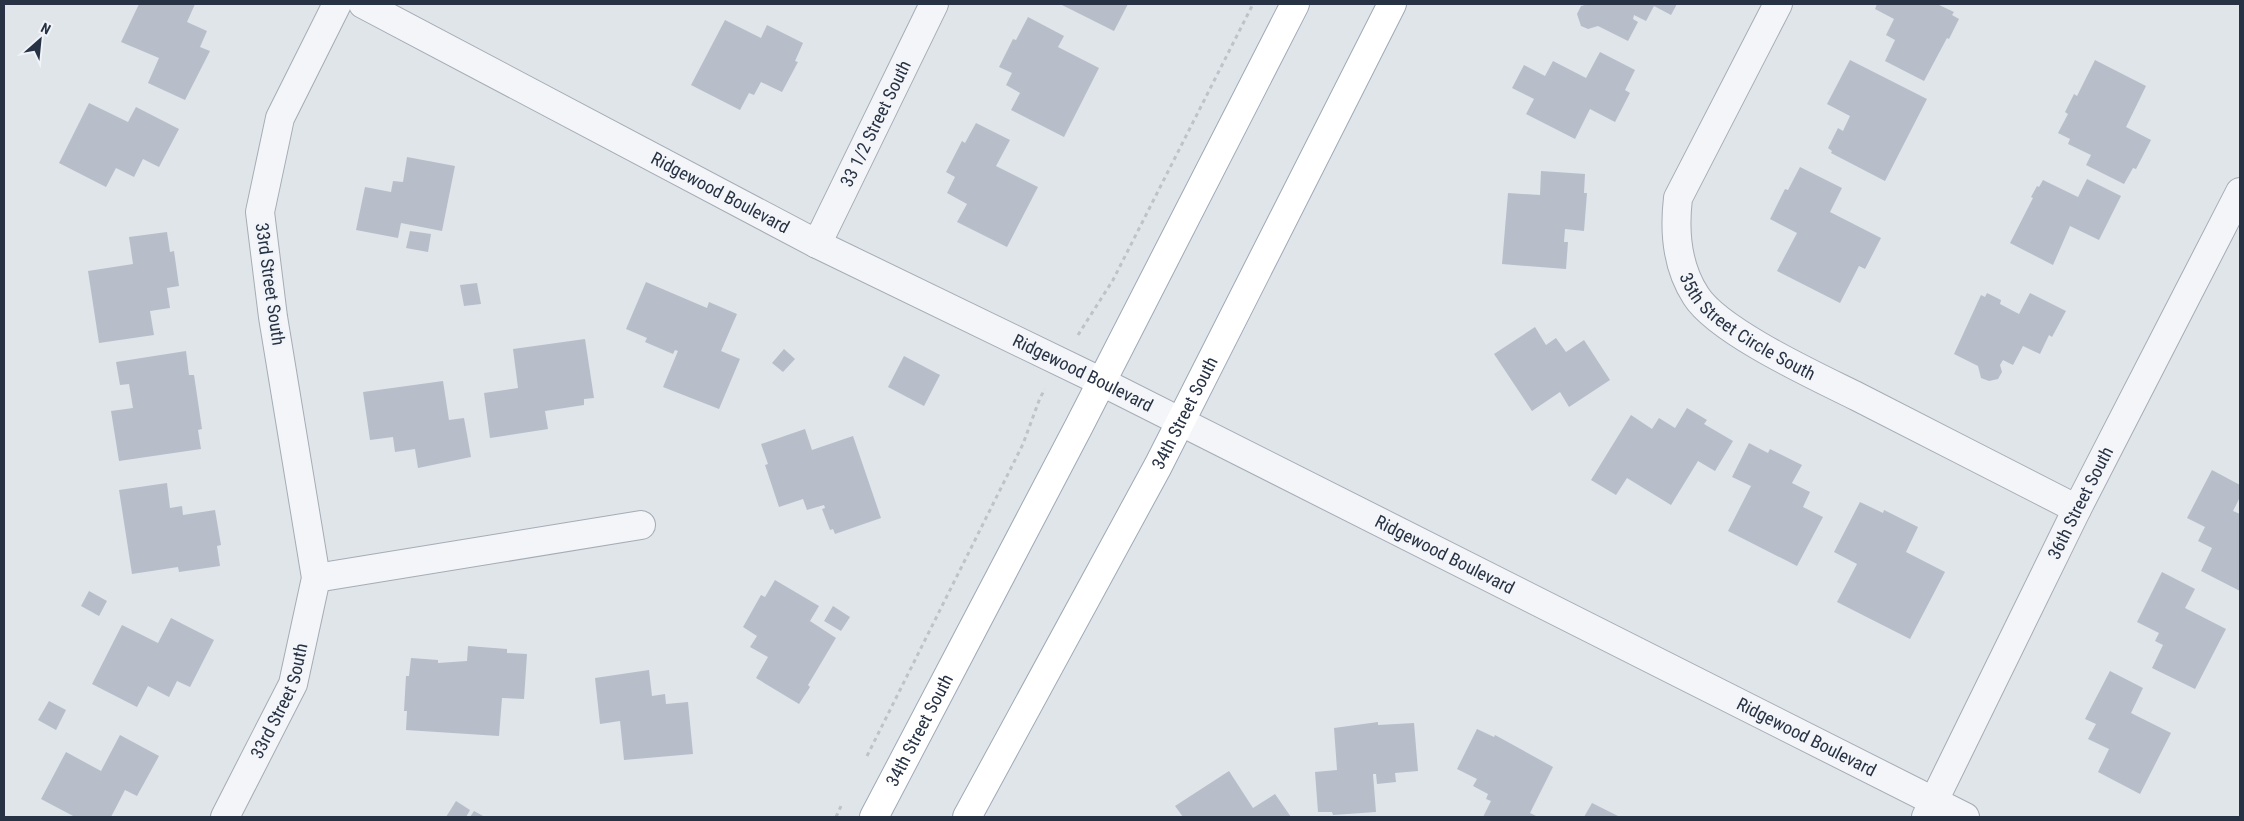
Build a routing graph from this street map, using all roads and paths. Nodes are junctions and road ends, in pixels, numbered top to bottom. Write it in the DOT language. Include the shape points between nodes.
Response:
graph roads {
  1 [pos="337,4"];
  2 [pos="363,4"];
  3 [pos="934,4"];
  4 [pos="1254,4"];
  5 [pos="1295,4"];
  6 [pos="1392,4"];
  7 [pos="1778,4"];
  8 [pos="2240,192"];
  9 [pos="816,244"];
  10 [pos="1063,363"];
  11 [pos="1102,382"];
  12 [pos="1180,422"];
  13 [pos="2077,509"];
  14 [pos="641,525"];
  15 [pos="316,578"];
  16 [pos="863,764"];
  17 [pos="845,800"];
  18 [pos="1930,809"];
  19 [pos="225,817"];
  20 [pos="836,817"];
  21 [pos="874,817"];
  22 [pos="967,817"];
  23 [pos="1966,817"];
  1 -- 15 [label="street, 33rd Street South" via="280,118 260,212 273,317"];
  2 -- 9 [label="street, Ridgewood Boulevard"];
  3 -- 9 [label="street, 33 1/2 Street South"];
  4 -- 10 [label="path" via="1113,280 1087,318"];
  5 -- 11 [label="main road, 34th Street South"];
  6 -- 12 [label="main road, 34th Street South"];
  7 -- 13 [label="street, 35th Street Circle South" via="1678,198 1677,247 1684,274 1696,298 1720,320 1780,357"];
  8 -- 13 [label="street, 36th Street South"];
  9 -- 10 [label="street, Ridgewood Boulevard"];
  10 -- 11 [label="street, Ridgewood Boulevard"];
  10 -- 16 [label="path" via="1040,398 1024,444"];
  11 -- 12 [label="street, Ridgewood Boulevard"];
  11 -- 21 [label="main road, 34th Street South"];
  12 -- 18 [label="street, Ridgewood Boulevard"];
  12 -- 22 [label="main road, 34th Street South"];
  13 -- 18 [label="street, 36th Street South"];
  14 -- 15 [label="street"];
  15 -- 19 [label="street, 33rd Street South" via="293,684"];
  17 -- 20 [label="path"];
  18 -- 23 [label="street, Ridgewood Boulevard"];
}
